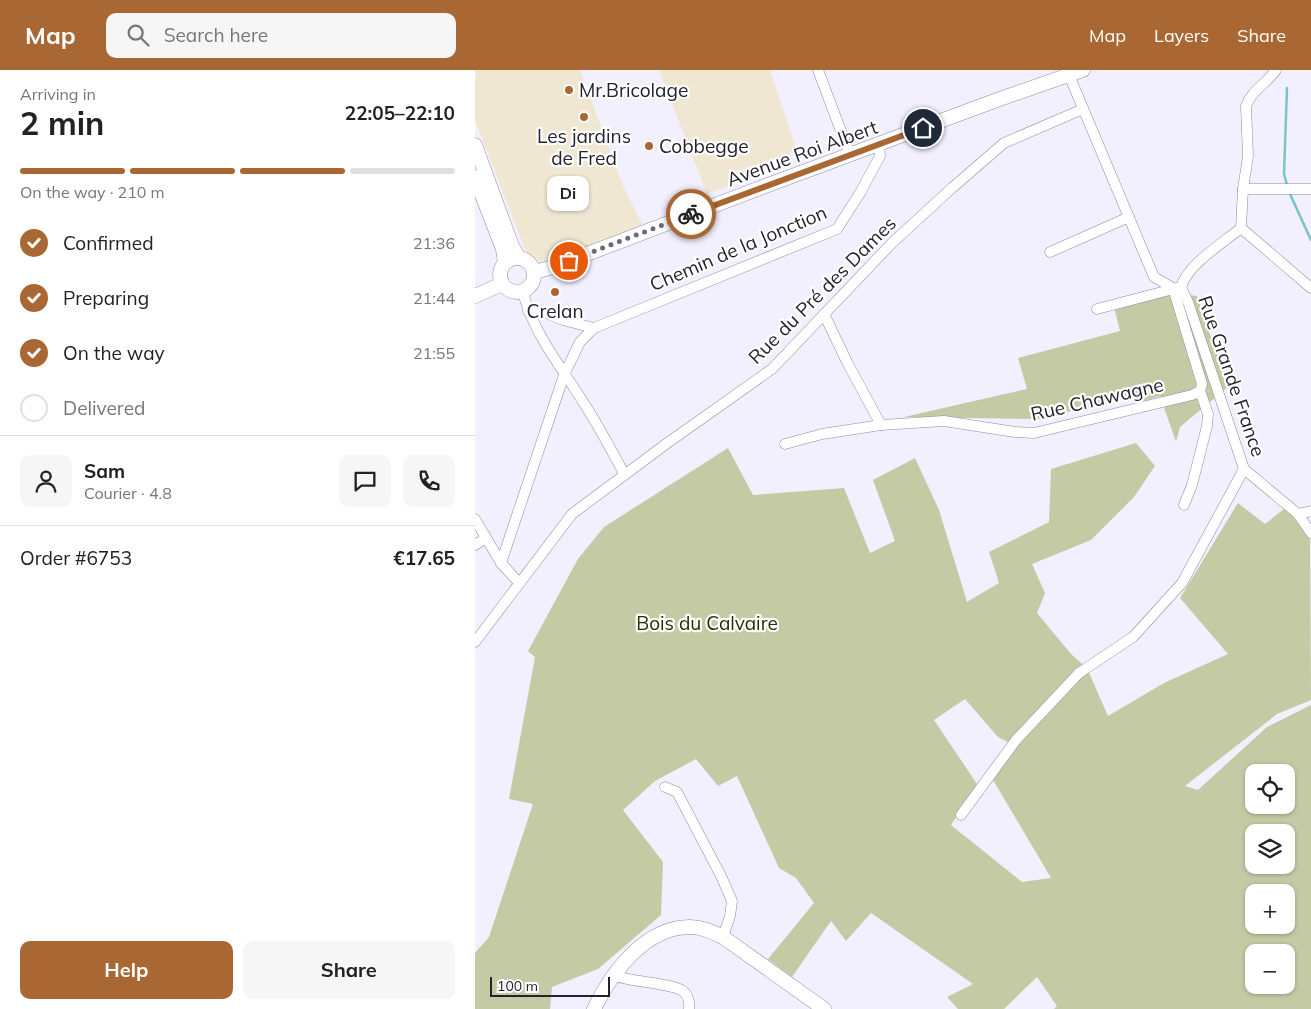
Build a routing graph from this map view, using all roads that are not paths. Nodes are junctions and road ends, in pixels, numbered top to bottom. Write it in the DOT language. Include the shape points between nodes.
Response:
graph roads {
  1 [pos="818,70"];
  2 [pos="1083,70"];
  3 [pos="1276,70"];
  4 [pos="1069,75"];
  5 [pos="1083,110"];
  6 [pos="879,144"];
  7 [pos="475,146"];
  8 [pos="851,155"];
  9 [pos="475,177"];
  10 [pos="1243,189"];
  11 [pos="1311,189"];
  12 [pos="1129,217"];
  13 [pos="1241,228"];
  14 [pos="1051,252"];
  15 [pos="519,258"];
  16 [pos="505,263"];
  17 [pos="534,272"];
  18 [pos="502,284"];
  19 [pos="1177,288"];
  20 [pos="1311,288"];
  21 [pos="523,292"];
  22 [pos="475,296"];
  23 [pos="1097,309"];
  24 [pos="528,311"];
  25 [pos="824,314"];
  26 [pos="594,328"];
  27 [pos="564,374"];
  28 [pos="1200,391"];
  29 [pos="881,425"];
  30 [pos="785,444"];
  31 [pos="1244,469"];
  32 [pos="625,475"];
  33 [pos="1184,505"];
  34 [pos="1311,511"];
  35 [pos="1298,514"];
  36 [pos="475,519"];
  37 [pos="1311,533"];
  38 [pos="486,538"];
  39 [pos="475,545"];
  40 [pos="501,563"];
  41 [pos="519,583"];
  42 [pos="475,642"];
  43 [pos="665,787"];
  44 [pos="961,815"];
  45 [pos="723,937"];
  46 [pos="612,975"];
  47 [pos="594,1009"];
  48 [pos="689,1009"];
  49 [pos="824,1009"];
  1 -- 8 [label="street"];
  2 -- 4 [label="main road, Avenue Roi Albert"];
  3 -- 10 [label="street" via="1248,99 1246,106 1248,156"];
  4 -- 5 [label="street"];
  4 -- 6 [label="main road, Avenue Roi Albert"];
  5 -- 12 [label="street"];
  5 -- 25 [label="street, Rue du Pré des Dames" via="1004,143 892,243"];
  6 -- 8 [label="main road, Avenue Roi Albert"];
  6 -- 26 [label="street, Chemin de la Jonction" via="880,156 837,229"];
  7 -- 15 [label="main road"];
  8 -- 17 [label="main road, Avenue Roi Albert"];
  9 -- 16 [label="main road" via="503,249"];
  10 -- 11 [label="street"];
  10 -- 13 [label="street"];
  12 -- 14 [label="street"];
  12 -- 19 [label="street" via="1154,277"];
  13 -- 19 [label="street" via="1197,263"];
  13 -- 20 [label="street"];
  15 -- 16 [label="main road"];
  15 -- 17 [label="main road" via="529,263"];
  16 -- 18 [label="main road" via="500,272"];
  17 -- 21 [label="main road" via="532,284"];
  18 -- 21 [label="main road" via="511,292"];
  18 -- 22 [label="main road"];
  19 -- 23 [label="street"];
  19 -- 28 [label="street" via="1202,384"];
  19 -- 31 [label="street, Rue Grande France" via="1188,302"];
  21 -- 24 [label="street"];
  24 -- 26 [label="street" via="541,311"];
  24 -- 27 [label="street"];
  25 -- 29 [label="street"];
  25 -- 32 [label="street, Rue du Pré des Dames" via="772,369"];
  26 -- 27 [label="street, Chemin de la Jonction" via="580,342"];
  27 -- 32 [label="street"];
  27 -- 40 [label="street, Chemin de la Jonction"];
  28 -- 29 [label="street, Rue Chawagne" via="1034,433 944,421"];
  28 -- 33 [label="street" via="1208,414 1207,426"];
  29 -- 30 [label="street, Rue Chawagne"];
  31 -- 35 [label="street, Rue Grande France"];
  31 -- 44 [label="street" via="1182,583 1133,637 1079,673 1016,740"];
  32 -- 41 [label="street, Rue du Pré des Dames" via="572,514"];
  34 -- 35 [label="street"];
  35 -- 37 [label="street, Rue Grande France"];
  36 -- 38 [label="street"];
  38 -- 39 [label="street"];
  38 -- 40 [label="street"];
  40 -- 41 [label="street"];
  41 -- 42 [label="street, Rue du Pré des Dames"];
  43 -- 45 [label="street" via="677,792 732,901"];
  45 -- 46 [label="main road" via="690,927 668,930 639,947"];
  45 -- 49 [label="main road"];
  46 -- 47 [label="main road"];
  46 -- 48 [label="street" via="679,989 684,992"];
}
